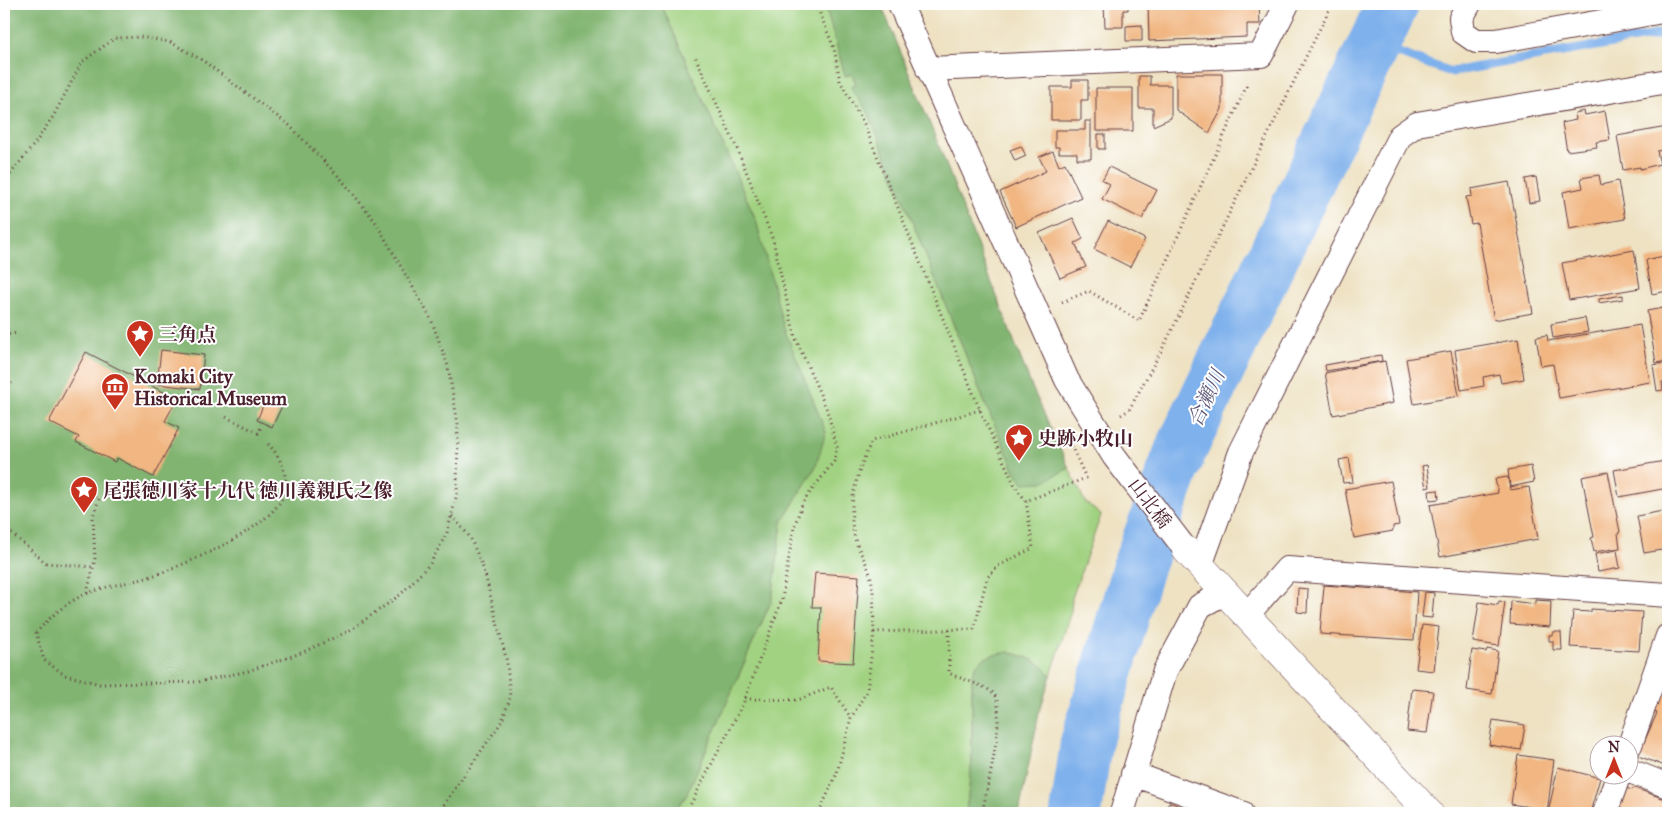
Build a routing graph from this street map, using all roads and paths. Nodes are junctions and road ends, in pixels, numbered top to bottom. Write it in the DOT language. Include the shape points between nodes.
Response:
graph roads {
  1 [pos="816,4"];
  2 [pos="900,4"];
  3 [pos="1287,4"];
  4 [pos="1332,4"];
  5 [pos="1469,4"];
  6 [pos="1668,10"];
  7 [pos="1261,55"];
  8 [pos="695,56"];
  9 [pos="928,69"];
  10 [pos="1668,81"];
  11 [pos="4,182"];
  12 [pos="1059,304"];
  13 [pos="17,333"];
  14 [pos="4,335"];
  15 [pos="12,382"];
  16 [pos="4,390"];
  17 [pos="980,410"];
  18 [pos="1114,410"];
  19 [pos="1118,416"];
  20 [pos="226,417"];
  21 [pos="1122,422"];
  22 [pos="262,425"];
  23 [pos="1062,426"];
  24 [pos="266,442"];
  25 [pos="92,495"];
  26 [pos="1026,501"];
  27 [pos="452,516"];
  28 [pos="4,527"];
  29 [pos="1192,558"];
  30 [pos="93,567"];
  31 [pos="1224,593"];
  32 [pos="87,594"];
  33 [pos="1668,595"];
  34 [pos="1246,616"];
  35 [pos="949,630"];
  36 [pos="874,632"];
  37 [pos="1668,636"];
  38 [pos="746,699"];
  39 [pos="851,718"];
  40 [pos="1634,734"];
  41 [pos="1132,774"];
  42 [pos="1640,775"];
  43 [pos="1615,784"];
  44 [pos="1668,786"];
  45 [pos="438,813"];
  46 [pos="686,813"];
  47 [pos="819,813"];
  48 [pos="982,813"];
  49 [pos="1122,813"];
  50 [pos="1241,813"];
  51 [pos="1429,813"];
  52 [pos="1605,813"];
  1 -- 17 [label="path" via="834,48 840,81 864,124"];
  2 -- 9 [label="street, 山北橋"];
  3 -- 7 [label="street"];
  4 -- 19 [label="path" via="1168,340 1129,410"];
  5 -- 6 [label="street" via="1461,18 1463,32 1476,41 1496,41"];
  7 -- 9 [label="street"];
  7 -- 12 [label="path" via="1139,321 1089,292"];
  8 -- 38 [label="path" via="739,153 773,240 795,336 827,410 837,447 834,461 803,502 794,526 782,598"];
  9 -- 29 [label="street, 山北橋" via="1067,380 1114,456"];
  10 -- 29 [label="street" via="1417,124 1400,136 1240,452"];
  11 -- 27 [label="path" via="41,135 82,62 116,38 140,37 170,42 202,60 245,92 289,125 342,180 375,221 431,319 448,366 458,425 457,494"];
  13 -- 14 [label="path"];
  15 -- 16 [label="path"];
  17 -- 26 [label="path" via="1015,486"];
  17 -- 36 [label="path" via="872,441 853,497 853,523 856,542 872,580"];
  18 -- 19 [label="path"];
  19 -- 21 [label="path"];
  20 -- 22 [label="path" via="258,434"];
  23 -- 26 [label="path" via="1086,478"];
  24 -- 32 [label="path" via="282,461 284,483 282,499 262,523 214,550 154,576"];
  25 -- 30 [label="path" via="99,499 93,516"];
  26 -- 35 [label="path" via="1033,548 998,566 987,578 974,629"];
  27 -- 32 [label="path" via="447,533 430,564 400,595 349,631 248,672 198,682 100,684 64,675 44,660 36,633 56,610"];
  27 -- 45 [label="path" via="470,537 484,570 507,662 510,698 502,721"];
  28 -- 30 [label="path" via="46,563"];
  29 -- 31 [label="street"];
  30 -- 32 [label="path"];
  31 -- 34 [label="street"];
  31 -- 41 [label="street" via="1200,606 1165,672"];
  33 -- 34 [label="street" via="1288,569"];
  34 -- 51 [label="street"];
  35 -- 36 [label="path"];
  35 -- 48 [label="path" via="949,674 993,692 999,703"];
  36 -- 39 [label="path" via="867,691"];
  37 -- 40 [label="street"];
  38 -- 39 [label="path" via="798,700 831,687"];
  38 -- 46 [label="path"];
  39 -- 47 [label="path" via="837,773"];
  41 -- 49 [label="street"];
  41 -- 50 [label="street"];
  42 -- 44 [label="street"];
  43 -- 52 [label="street"];
}
